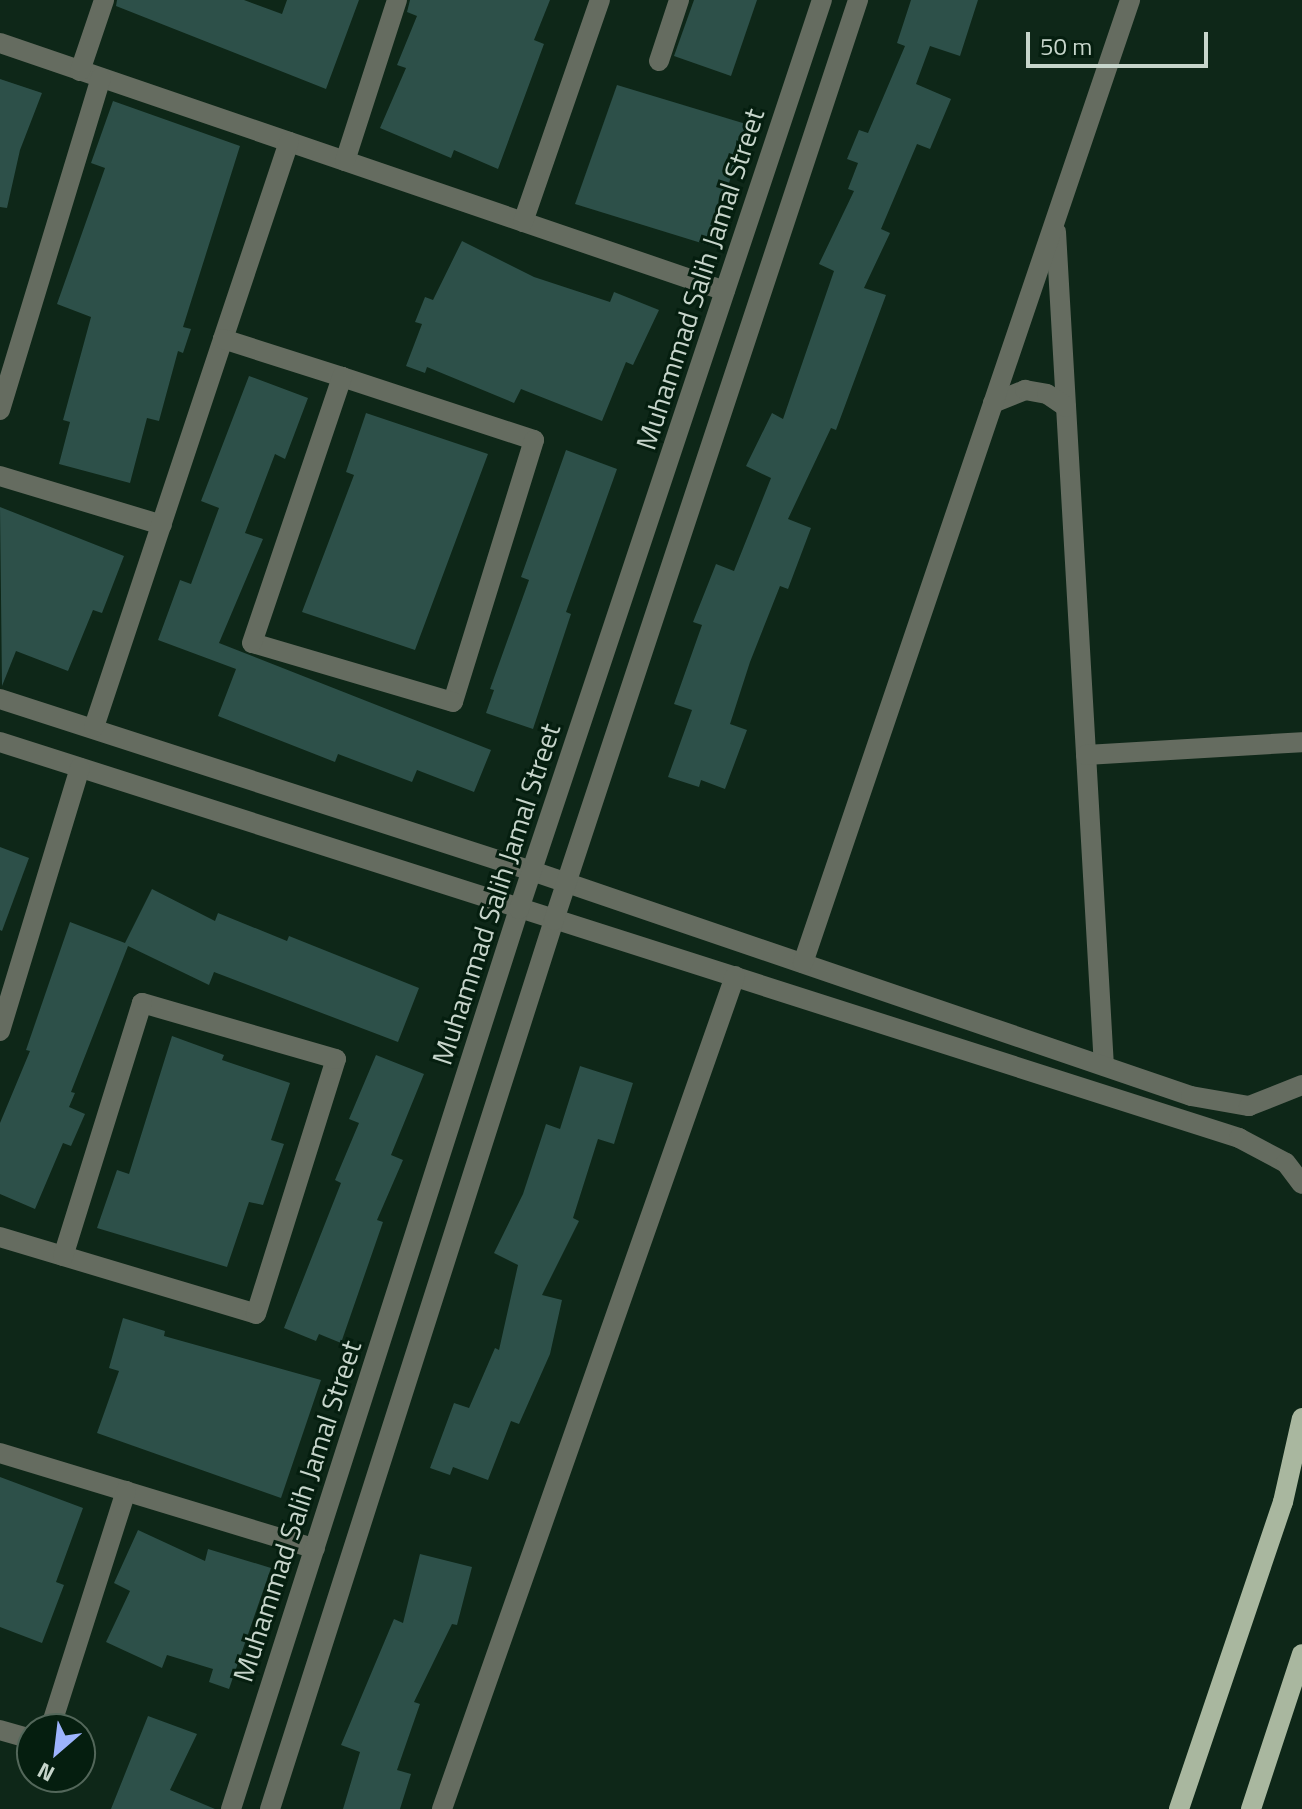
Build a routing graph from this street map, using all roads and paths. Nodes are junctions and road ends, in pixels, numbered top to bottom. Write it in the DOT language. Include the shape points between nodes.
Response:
graph roads {
  1 [pos="104,0"];
  2 [pos="397,0"];
  3 [pos="600,0"];
  4 [pos="679,0"];
  5 [pos="822,0"];
  6 [pos="858,0"];
  7 [pos="1130,0"];
  8 [pos="0,43"];
  9 [pos="659,61"];
  10 [pos="80,71"];
  11 [pos="101,78"];
  12 [pos="289,142"];
  13 [pos="345,161"];
  14 [pos="1055,220"];
  15 [pos="523,222"];
  16 [pos="725,291"];
  17 [pos="223,339"];
  18 [pos="342,377"];
  19 [pos="993,403"];
  20 [pos="1066,407"];
  21 [pos="0,410"];
  22 [pos="0,476"];
  23 [pos="162,525"];
  24 [pos="0,699"];
  25 [pos="94,727"];
  26 [pos="0,742"];
  27 [pos="1302,742"];
  28 [pos="1086,755"];
  29 [pos="80,768"];
  30 [pos="532,871"];
  31 [pos="567,883"];
  32 [pos="519,909"];
  33 [pos="554,920"];
  34 [pos="803,963"];
  35 [pos="735,976"];
  36 [pos="1,1028"];
  37 [pos="1104,1066"];
  38 [pos="1302,1085"];
  39 [pos="1302,1184"];
  40 [pos="0,1237"];
  41 [pos="63,1256"];
  42 [pos="1302,1418"];
  43 [pos="0,1453"];
  44 [pos="126,1491"];
  45 [pos="315,1549"];
  46 [pos="1302,1654"];
  47 [pos="55,1713"];
  48 [pos="231,1809"];
  49 [pos="270,1809"];
  50 [pos="442,1809"];
  51 [pos="1179,1809"];
  52 [pos="1251,1809"];
  1 -- 10 [label="street"];
  2 -- 13 [label="street"];
  3 -- 15 [label="street"];
  4 -- 9 [label="street"];
  5 -- 16 [label="street, Muhammad Salih Jamal Street"];
  6 -- 31 [label="street"];
  7 -- 14 [label="street"];
  8 -- 10 [label="street"];
  10 -- 11 [label="street"];
  11 -- 12 [label="street"];
  11 -- 21 [label="street"];
  12 -- 13 [label="street"];
  12 -- 17 [label="street"];
  13 -- 15 [label="street"];
  14 -- 19 [label="street"];
  14 -- 20 [label="street"];
  15 -- 16 [label="street"];
  16 -- 30 [label="street, Muhammad Salih Jamal Street"];
  17 -- 18 [label="street"];
  17 -- 23 [label="street"];
  18 -- 18 [label="street" via="534,440 453,702 252,643"];
  19 -- 20 [label="street" via="1013,392 1036,391"];
  19 -- 34 [label="street"];
  20 -- 28 [label="street"];
  22 -- 23 [label="street"];
  23 -- 25 [label="street"];
  24 -- 25 [label="street"];
  25 -- 30 [label="street"];
  26 -- 29 [label="street"];
  27 -- 28 [label="street"];
  28 -- 37 [label="street"];
  29 -- 32 [label="street"];
  29 -- 36 [label="street"];
  30 -- 31 [label="street"];
  30 -- 32 [label="street, Muhammad Salih Jamal Street"];
  31 -- 33 [label="street"];
  31 -- 34 [label="street"];
  32 -- 33 [label="street"];
  32 -- 45 [label="street, Muhammad Salih Jamal Street"];
  33 -- 35 [label="street"];
  33 -- 49 [label="street"];
  34 -- 37 [label="street"];
  35 -- 39 [label="street" via="1239,1138 1286,1163"];
  35 -- 50 [label="street"];
  37 -- 38 [label="street" via="1191,1096 1249,1106"];
  40 -- 41 [label="street"];
  41 -- 41 [label="street" via="142,1003 336,1059 256,1314"];
  42 -- 51 [label="main road" via="1283,1502"];
  43 -- 44 [label="street"];
  44 -- 45 [label="street"];
  44 -- 47 [label="street"];
  45 -- 48 [label="street, Muhammad Salih Jamal Street"];
  46 -- 52 [label="main road"];
}
